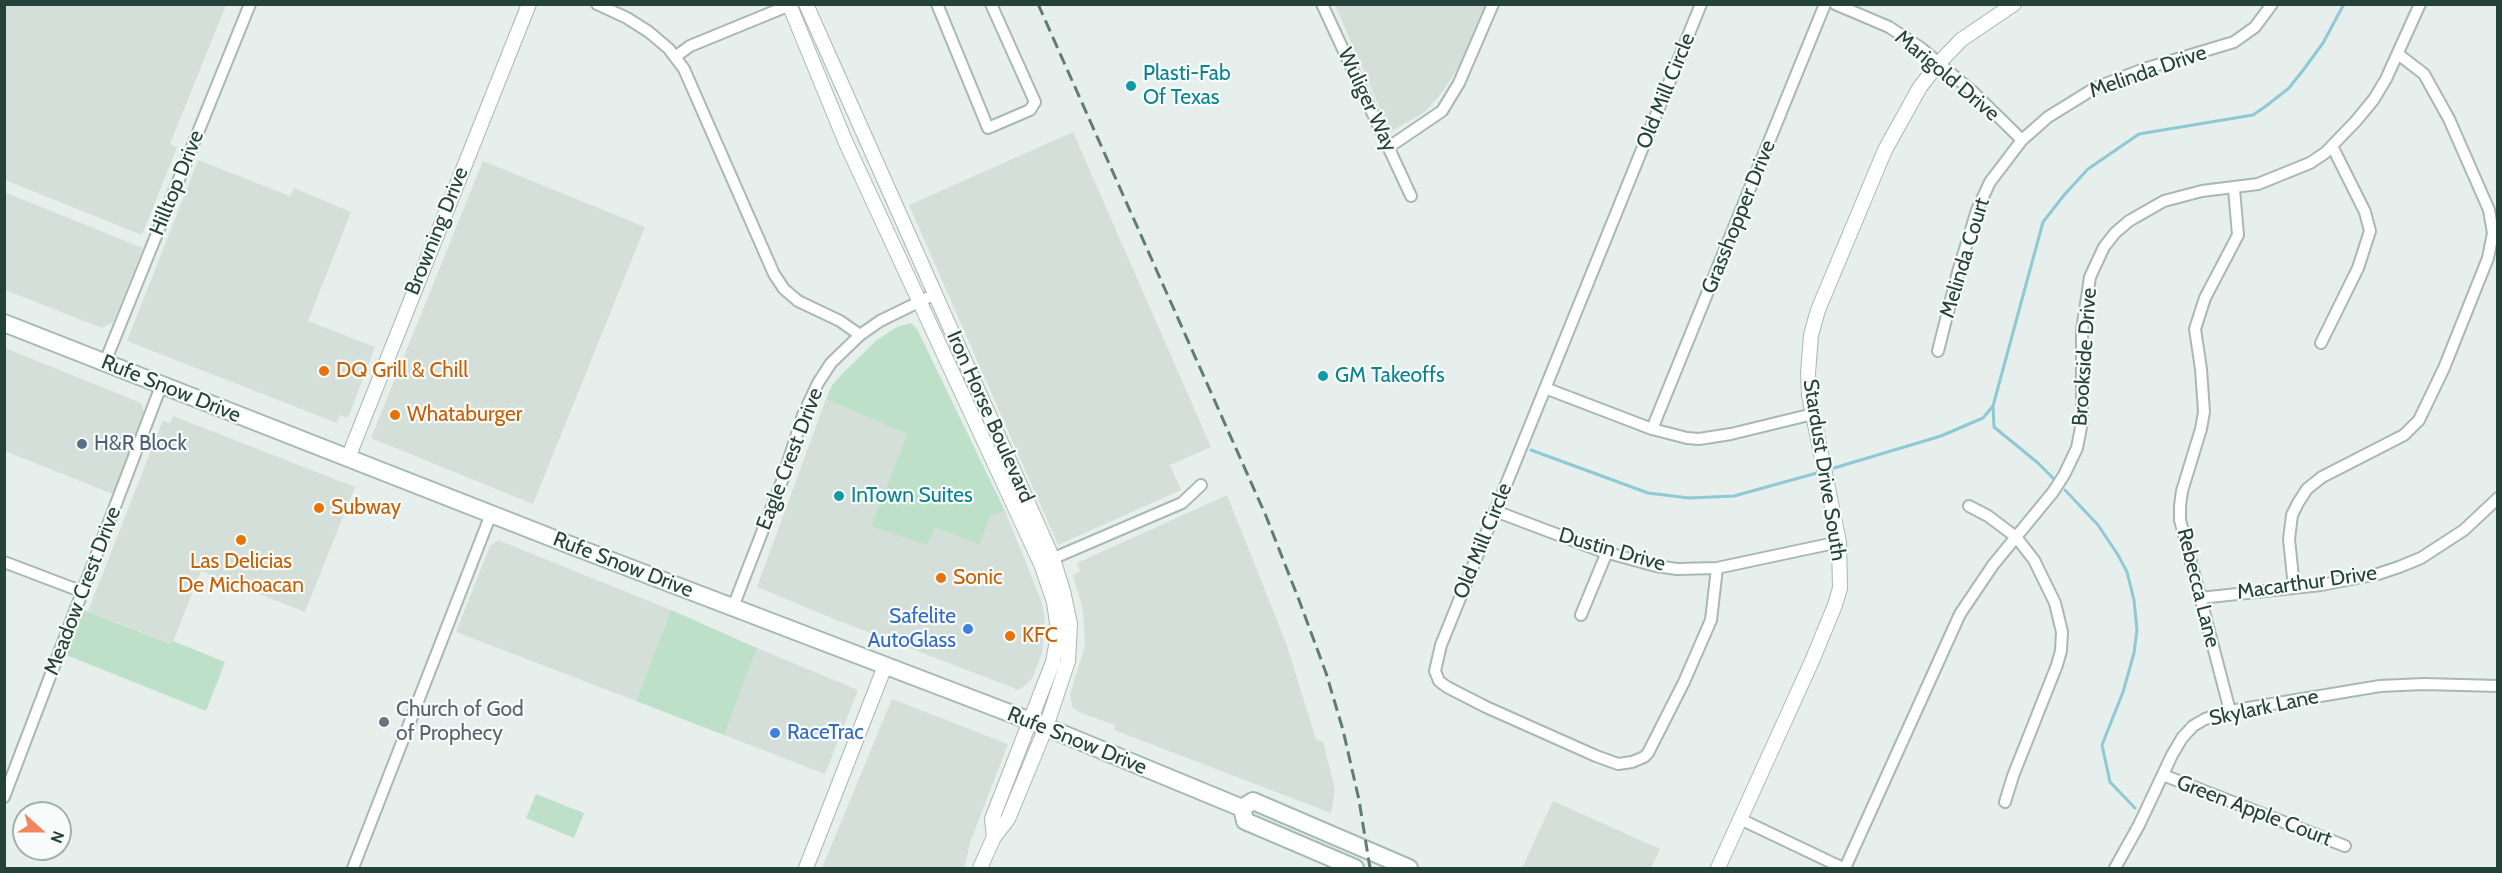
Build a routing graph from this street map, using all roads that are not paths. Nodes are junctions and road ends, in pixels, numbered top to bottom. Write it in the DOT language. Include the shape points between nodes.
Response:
graph roads {
  1 [pos="250,4"];
  2 [pos="529,4"];
  3 [pos="597,4"];
  4 [pos="806,4"];
  5 [pos="991,4"];
  6 [pos="1322,4"];
  7 [pos="1494,4"];
  8 [pos="1701,4"];
  9 [pos="1825,4"];
  10 [pos="1835,4"];
  11 [pos="2014,4"];
  12 [pos="2272,4"];
  13 [pos="2420,4"];
  14 [pos="790,5"];
  15 [pos="940,5"];
  16 [pos="2398,54"];
  17 [pos="675,57"];
  18 [pos="1939,63"];
  19 [pos="2022,140"];
  20 [pos="2332,146"];
  21 [pos="1389,147"];
  22 [pos="2234,189"];
  23 [pos="1411,196"];
  24 [pos="935,294"];
  25 [pos="920,303"];
  26 [pos="4,323"];
  27 [pos="860,335"];
  28 [pos="2321,343"];
  29 [pos="1938,351"];
  30 [pos="105,362"];
  31 [pos="161,386"];
  32 [pos="1545,388"];
  33 [pos="1813,414"];
  34 [pos="1652,429"];
  35 [pos="348,458"];
  36 [pos="1201,485"];
  37 [pos="2498,498"];
  38 [pos="1969,506"];
  39 [pos="1494,512"];
  40 [pos="491,514"];
  41 [pos="2016,537"];
  42 [pos="1839,542"];
  43 [pos="1607,552"];
  44 [pos="1047,561"];
  45 [pos="4,562"];
  46 [pos="1717,568"];
  47 [pos="2294,587"];
  48 [pos="83,592"];
  49 [pos="2200,598"];
  50 [pos="733,607"];
  51 [pos="1581,615"];
  52 [pos="885,666"];
  53 [pos="2498,686"];
  54 [pos="2230,711"];
  55 [pos="1038,724"];
  56 [pos="2163,775"];
  57 [pos="4,797"];
  58 [pos="2006,802"];
  59 [pos="1242,808"];
  60 [pos="1740,819"];
  61 [pos="2345,846"];
  62 [pos="353,868"];
  63 [pos="806,868"];
  64 [pos="980,868"];
  65 [pos="1355,868"];
  66 [pos="1408,868"];
  67 [pos="1718,868"];
  68 [pos="1844,868"];
  69 [pos="2115,868"];
  1 -- 30 [label="street, Hilltop Drive"];
  2 -- 35 [label="street, Browning Drive"];
  3 -- 17 [label="street" via="639,24"];
  4 -- 24 [label="street, Iron Horse Boulevard"];
  5 -- 15 [label="street" via="1035,102 1030,110 988,128"];
  6 -- 21 [label="street, Wuliger Way"];
  7 -- 21 [label="street" via="1459,83 1442,111"];
  8 -- 32 [label="street, Old Mill Circle"];
  9 -- 34 [label="street, Grasshopper Drive"];
  10 -- 18 [label="street, Marigold Drive" via="1889,27"];
  11 -- 18 [label="street, Stardust Drive South" via="1961,40"];
  12 -- 19 [label="street, Melinda Drive" via="2255,27 2234,42 2095,88 2048,117"];
  13 -- 16 [label="street, Brookside Drive"];
  14 -- 17 [label="street" via="690,46"];
  14 -- 25 [label="street, Iron Horse Boulevard" via="846,143"];
  16 -- 20 [label="street, Brookside Drive" via="2374,99"];
  16 -- 47 [label="street" via="2424,74 2449,119 2492,221 2493,233 2488,258 2419,420 2404,435 2322,477 2298,503 2289,539"];
  17 -- 27 [label="street" via="691,81 784,289 798,301"];
  18 -- 19 [label="street, Marigold Drive"];
  18 -- 33 [label="street, Stardust Drive South" via="1920,87 1885,150 1818,310 1808,354"];
  19 -- 29 [label="street, Melinda Court" via="1990,182 1977,210"];
  20 -- 22 [label="street, Brookside Drive" via="2310,163 2258,184"];
  20 -- 28 [label="street" via="2370,231 2358,268"];
  21 -- 23 [label="street, Wuliger Way"];
  22 -- 41 [label="street, Brookside Drive" via="2202,191 2164,201 2129,221 2104,247 2090,277 2082,330 2082,422 2077,448 2059,484"];
  22 -- 49 [label="street, Rebecca Lane" via="2238,235 2205,298 2195,329 2204,412 2180,506"];
  24 -- 25 [label="street, Eagle Crest Drive"];
  24 -- 44 [label="street, Iron Horse Boulevard"];
  25 -- 27 [label="street, Eagle Crest Drive"];
  25 -- 44 [label="street, Iron Horse Boulevard"];
  26 -- 30 [label="main road, Rufe Snow Drive"];
  27 -- 50 [label="street, Eagle Crest Drive" via="831,363 809,398"];
  30 -- 31 [label="main road, Rufe Snow Drive"];
  31 -- 35 [label="main road, Rufe Snow Drive"];
  31 -- 48 [label="street, Meadow Crest Drive"];
  32 -- 34 [label="street"];
  32 -- 39 [label="street, Old Mill Circle"];
  33 -- 34 [label="street" via="1699,439"];
  33 -- 42 [label="street, Stardust Drive South"];
  35 -- 40 [label="main road, Rufe Snow Drive"];
  36 -- 44 [label="street" via="1182,503"];
  37 -- 47 [label="street, Macarthur Drive" via="2464,530 2421,558 2378,574"];
  38 -- 41 [label="street"];
  39 -- 43 [label="street, Dustin Drive"];
  39 -- 46 [label="street, Old Mill Circle" via="1441,645 1435,671 1440,681 1486,707 1618,764 1648,753 1711,620"];
  40 -- 50 [label="main road, Rufe Snow Drive"];
  40 -- 62 [label="street"];
  41 -- 58 [label="street" via="2034,560 2055,603 2062,632 2061,651"];
  41 -- 68 [label="street, Brookside Drive" via="1960,614"];
  42 -- 46 [label="street, Dustin Drive"];
  42 -- 60 [label="street, Stardust Drive South" via="1840,588 1835,605"];
  43 -- 46 [label="street, Dustin Drive" via="1677,569"];
  43 -- 51 [label="street"];
  44 -- 55 [label="street, Iron Horse Boulevard" via="1057,623 1056,646"];
  45 -- 48 [label="street"];
  47 -- 49 [label="street, Macarthur Drive"];
  48 -- 57 [label="street, Meadow Crest Drive"];
  49 -- 54 [label="street, Rebecca Lane"];
  50 -- 52 [label="main road, Rufe Snow Drive"];
  52 -- 55 [label="main road, Rufe Snow Drive"];
  52 -- 63 [label="street"];
  53 -- 54 [label="street, Skylark Lane" via="2380,686"];
  54 -- 56 [label="street, Skylark Lane" via="2193,726 2182,738"];
  55 -- 59 [label="main road, Rufe Snow Drive"];
  55 -- 64 [label="street, Iron Horse Boulevard" via="992,819 993,837"];
  56 -- 61 [label="street, Green Apple Court"];
  56 -- 69 [label="street, Skylark Lane"];
  59 -- 65 [label="main road, Rufe Snow Drive" via="1245,821"];
  59 -- 66 [label="main road, Rufe Snow Drive" via="1253,801"];
  60 -- 67 [label="street, Stardust Drive South"];
  60 -- 68 [label="street"];
}
